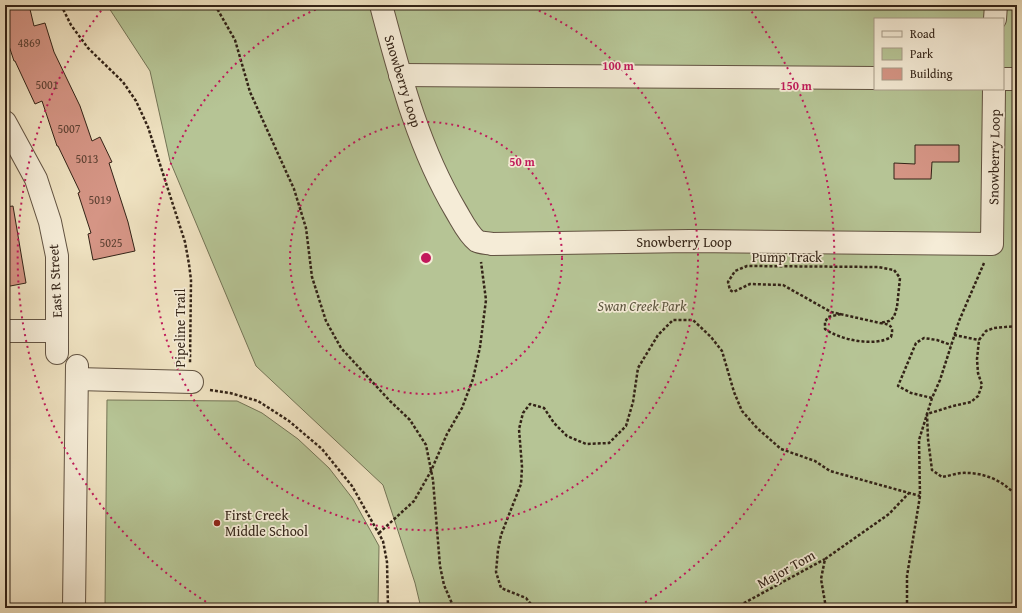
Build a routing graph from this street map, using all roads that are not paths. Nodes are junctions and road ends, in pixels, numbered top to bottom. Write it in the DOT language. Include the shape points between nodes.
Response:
graph roads {
  1 [pos="381,5"];
  2 [pos="996,5"];
  3 [pos="995,18"];
  4 [pos="400,75"];
  5 [pos="874,78"];
  6 [pos="1004,79"];
  7 [pos="1017,79"];
  8 [pos="994,90"];
  9 [pos="5,122"];
  10 [pos="5,331"];
  11 [pos="57,331"];
  12 [pos="57,353"];
  13 [pos="192,382"];
  14 [pos="74,608"];
  1 -- 4 [label="street, Snowberry Loop"];
  2 -- 3 [label="street"];
  4 -- 5 [label="street"];
  4 -- 8 [label="street, Snowberry Loop" via="417,131 445,193 478,241 492,244 690,241 992,244"];
  6 -- 7 [label="street"];
  9 -- 11 [label="street, East R Street" via="36,179 50,222 56,256"];
  10 -- 11 [label="street"];
  11 -- 12 [label="street, East R Street"];
  13 -- 14 [label="street" via="77,372"];
}
